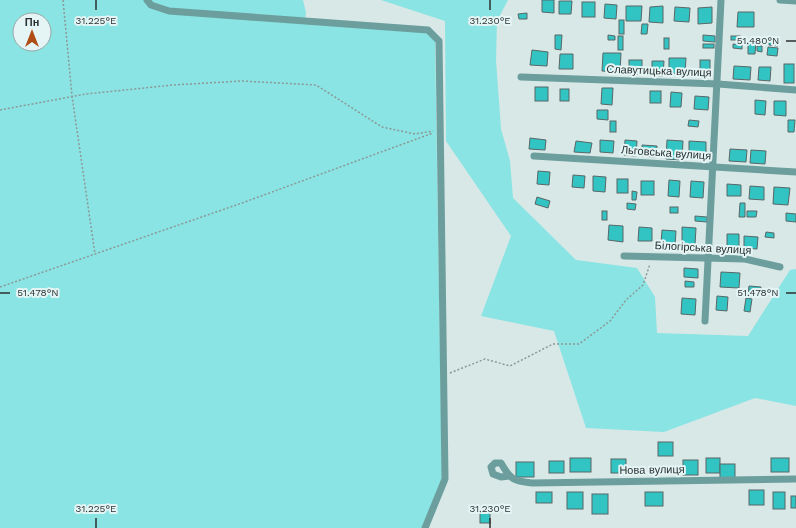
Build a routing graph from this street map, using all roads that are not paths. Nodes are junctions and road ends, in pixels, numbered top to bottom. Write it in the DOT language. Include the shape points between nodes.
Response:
graph roads {
  1 [pos="147,0"];
  2 [pos="721,0"];
  3 [pos="780,0"];
  4 [pos="796,1"];
  5 [pos="521,77"];
  6 [pos="718,84"];
  7 [pos="796,90"];
  8 [pos="534,156"];
  9 [pos="712,167"];
  10 [pos="796,172"];
  11 [pos="624,256"];
  12 [pos="708,258"];
  13 [pos="780,267"];
  14 [pos="704,321"];
  15 [pos="509,476"];
  16 [pos="796,479"];
  17 [pos="425,528"];
  1 -- 17 [label="street" via="152,5 168,11 428,30 439,41 445,479"];
  2 -- 6 [label="street"];
  3 -- 4 [label="street"];
  5 -- 6 [label="street, Славутицька вулиця"];
  6 -- 7 [label="street, Славутицька вулиця"];
  6 -- 9 [label="street"];
  8 -- 9 [label="street, Льговська вулиця"];
  9 -- 10 [label="street, Льговська вулиця"];
  9 -- 12 [label="street"];
  11 -- 12 [label="street, Білогірська вулиця"];
  12 -- 13 [label="street, Білогірська вулиця" via="745,259"];
  12 -- 14 [label="street"];
  15 -- 16 [label="street, Нова вулиця" via="518,482 532,483"];
}
